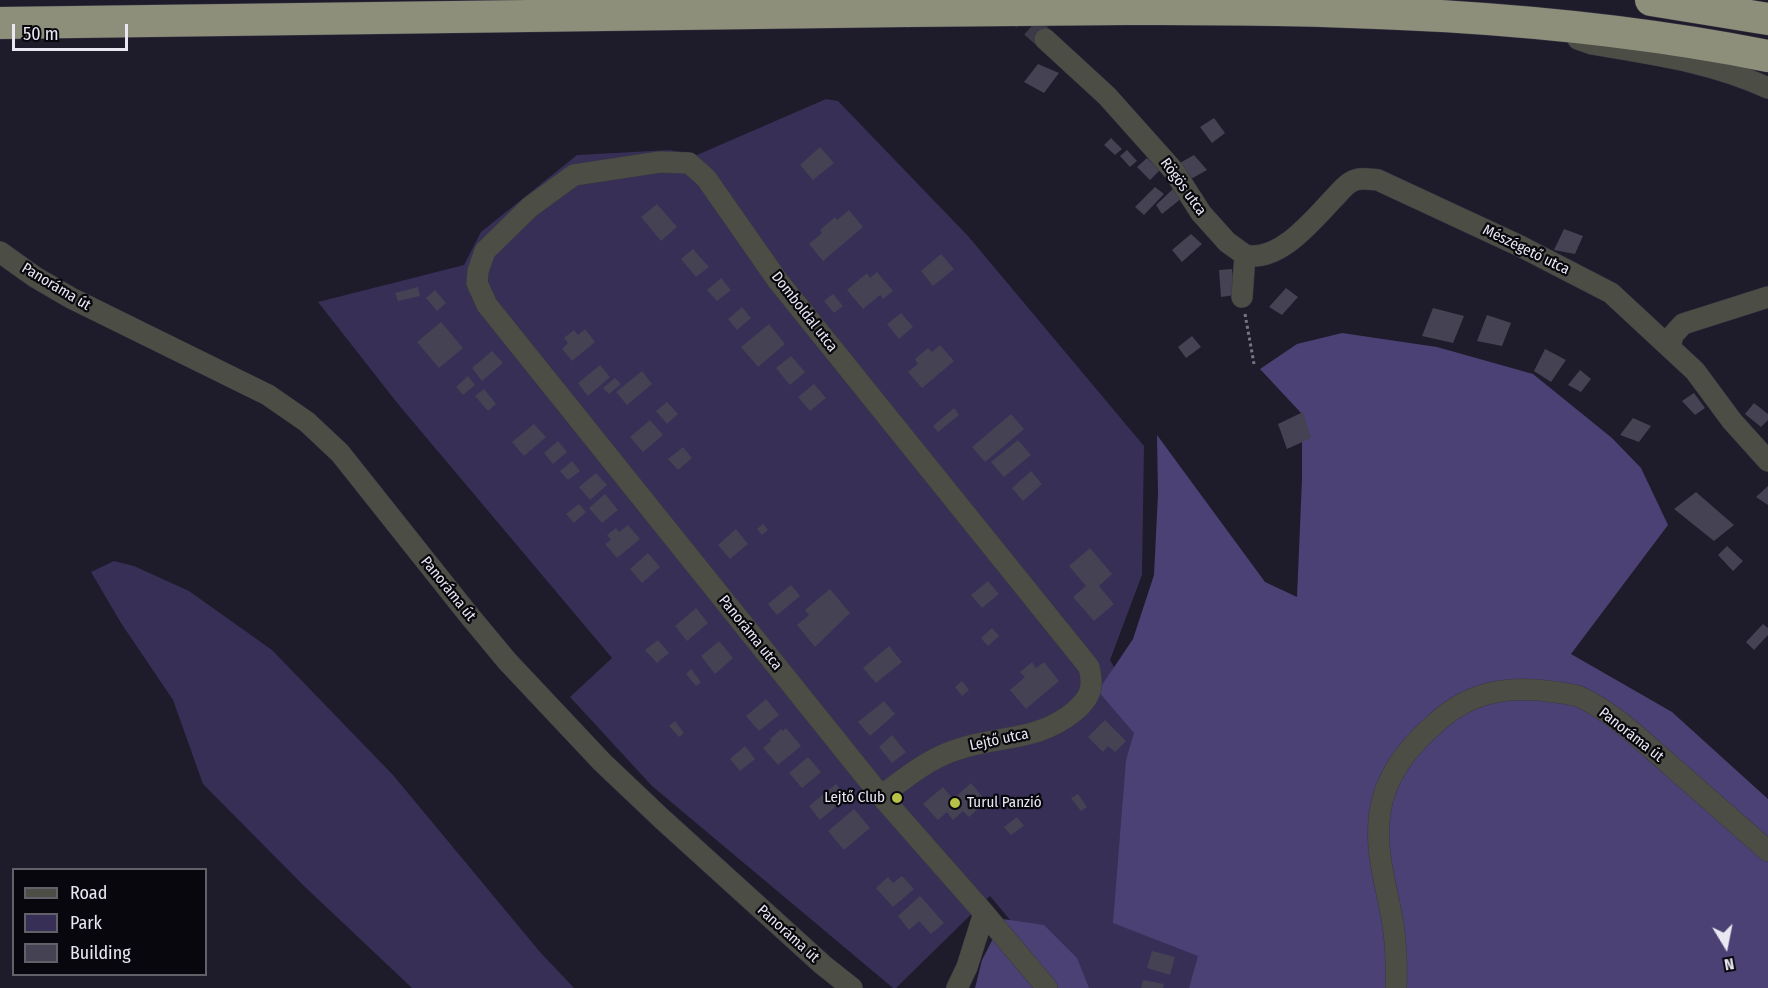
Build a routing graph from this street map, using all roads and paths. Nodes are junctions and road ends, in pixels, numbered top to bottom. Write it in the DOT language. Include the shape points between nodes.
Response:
graph roads {
  1 [pos="1651,0"];
  2 [pos="1768,18"];
  3 [pos="0,23"];
  4 [pos="1535,23"];
  5 [pos="1044,39"];
  6 [pos="1768,56"];
  7 [pos="1768,88"];
  8 [pos="0,252"];
  9 [pos="1245,255"];
  10 [pos="477,283"];
  11 [pos="1242,297"];
  12 [pos="1768,297"];
  13 [pos="1670,347"];
  14 [pos="1254,364"];
  15 [pos="1768,461"];
  16 [pos="1089,667"];
  17 [pos="881,796"];
  18 [pos="1768,851"];
  19 [pos="984,913"];
  20 [pos="852,988"];
  21 [pos="957,988"];
  22 [pos="1047,988"];
  23 [pos="1396,988"];
  1 -- 2 [label="highway"];
  3 -- 4 [label="highway, bridge" via="1240,8"];
  4 -- 6 [label="highway"];
  4 -- 7 [label="street" via="1592,44 1683,59 1743,76"];
  5 -- 9 [label="street, Rögös utca" via="1107,96 1174,171 1201,213 1227,242"];
  8 -- 20 [label="street, Panoráma út" via="71,298 268,395 307,422 340,453 507,661 602,762"];
  9 -- 11 [label="street"];
  9 -- 13 [label="street, Mészégető utca" via="1265,255 1279,249 1304,230 1349,182 1363,178 1378,180 1611,293"];
  10 -- 16 [label="street, Domboldal utca" via="486,250 530,207 574,175 660,162 689,163 706,178 778,280"];
  10 -- 17 [label="street, Panoráma utca" via="487,305"];
  11 -- 14 [label="path"];
  12 -- 13 [label="street" via="1683,324"];
  13 -- 15 [label="street, Mészégető utca" via="1695,371"];
  16 -- 17 [label="street, Lejtő utca" via="1093,682 1086,701 1060,723 1029,735 952,751 927,762"];
  17 -- 19 [label="street, Panoráma utca"];
  18 -- 23 [label="street, Panoráma út" via="1609,714 1576,696 1538,689 1478,695 1452,708 1406,753 1388,783 1380,810 1379,860 1393,924"];
  19 -- 21 [label="street"];
  19 -- 22 [label="street, Panoráma utca"];
}
